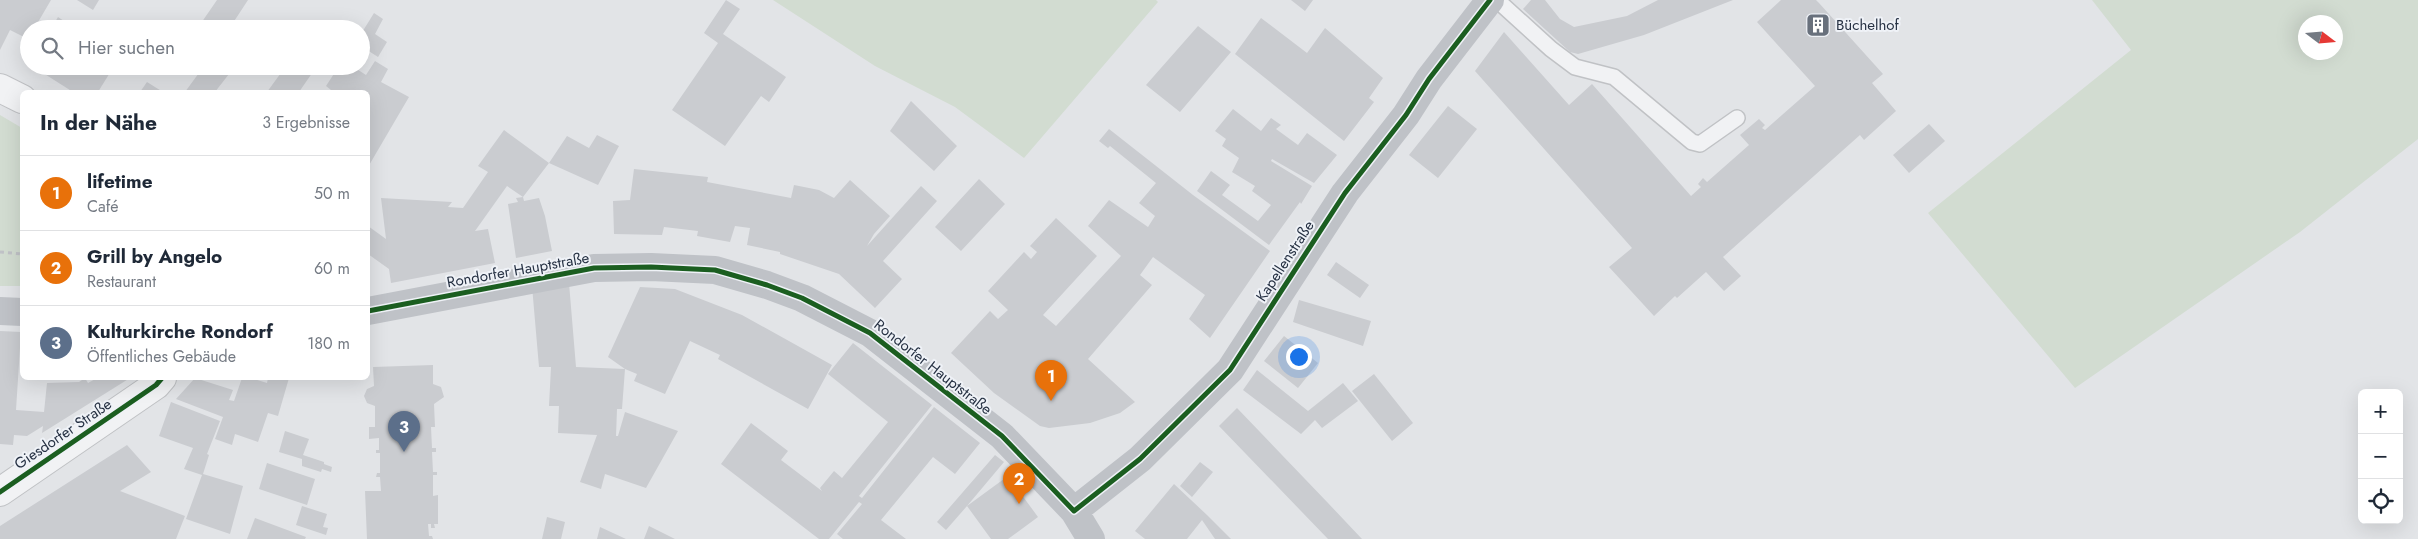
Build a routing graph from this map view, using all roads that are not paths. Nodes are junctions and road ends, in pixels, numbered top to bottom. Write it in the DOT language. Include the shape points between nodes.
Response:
graph roads {
  1 [pos="1490,0"];
  2 [pos="1496,0"];
  3 [pos="0,88"];
  4 [pos="20,98"];
  5 [pos="1737,118"];
  6 [pos="0,311"];
  7 [pos="370,311"];
  8 [pos="20,312"];
  9 [pos="160,380"];
  10 [pos="0,492"];
  11 [pos="1074,511"];
  12 [pos="1092,539"];
  1 -- 11 [label="street, Kapellenstraße" via="1345,193 1230,370 1140,459"];
  2 -- 5 [label="lane" via="1575,67 1614,77 1692,142 1700,144"];
  3 -- 4 [label="street"];
  6 -- 8 [label="street"];
  7 -- 11 [label="street, Rondorfer Hauptstraße" via="594,268 714,270 802,298 870,333 1002,436"];
  9 -- 10 [label="street, Giesdorfer Straße"];
  11 -- 12 [label="street, Rondorfer Hauptstraße"];
}
